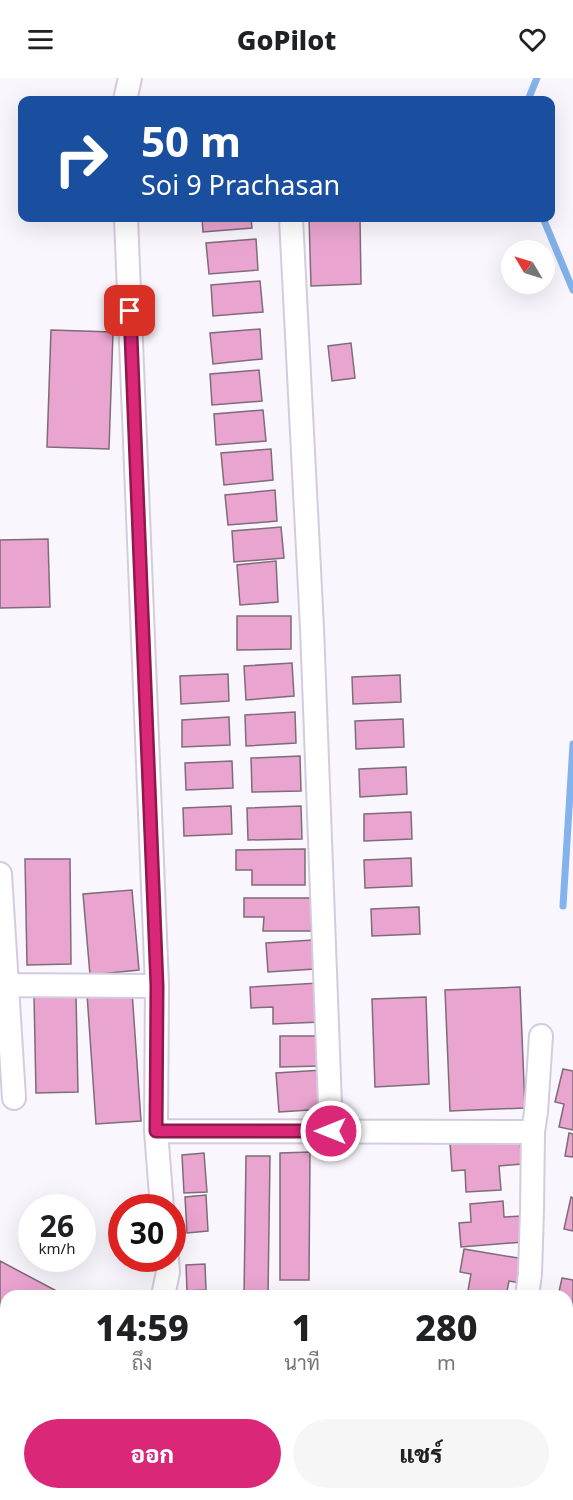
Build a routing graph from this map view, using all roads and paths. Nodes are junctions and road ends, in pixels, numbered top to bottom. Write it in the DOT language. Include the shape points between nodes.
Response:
graph roads {
  1 [pos="130,78"];
  2 [pos="126,96"];
  3 [pos="126,222"];
  4 [pos="291,222"];
  5 [pos="0,874"];
  6 [pos="4,985"];
  7 [pos="157,986"];
  8 [pos="541,1036"];
  9 [pos="14,1098"];
  10 [pos="156,1131"];
  11 [pos="331,1131"];
  12 [pos="532,1131"];
  13 [pos="161,1194"];
  14 [pos="168,1272"];
  15 [pos="164,1290"];
  16 [pos="528,1290"];
  1 -- 2 [label="street"];
  3 -- 7 [label="street"];
  4 -- 11 [label="street" via="312,628"];
  5 -- 6 [label="street"];
  6 -- 7 [label="street"];
  6 -- 9 [label="street"];
  7 -- 10 [label="street"];
  8 -- 12 [label="street"];
  10 -- 11 [label="street"];
  10 -- 13 [label="street"];
  11 -- 12 [label="street"];
  12 -- 16 [label="street"];
  14 -- 15 [label="street"];
}
